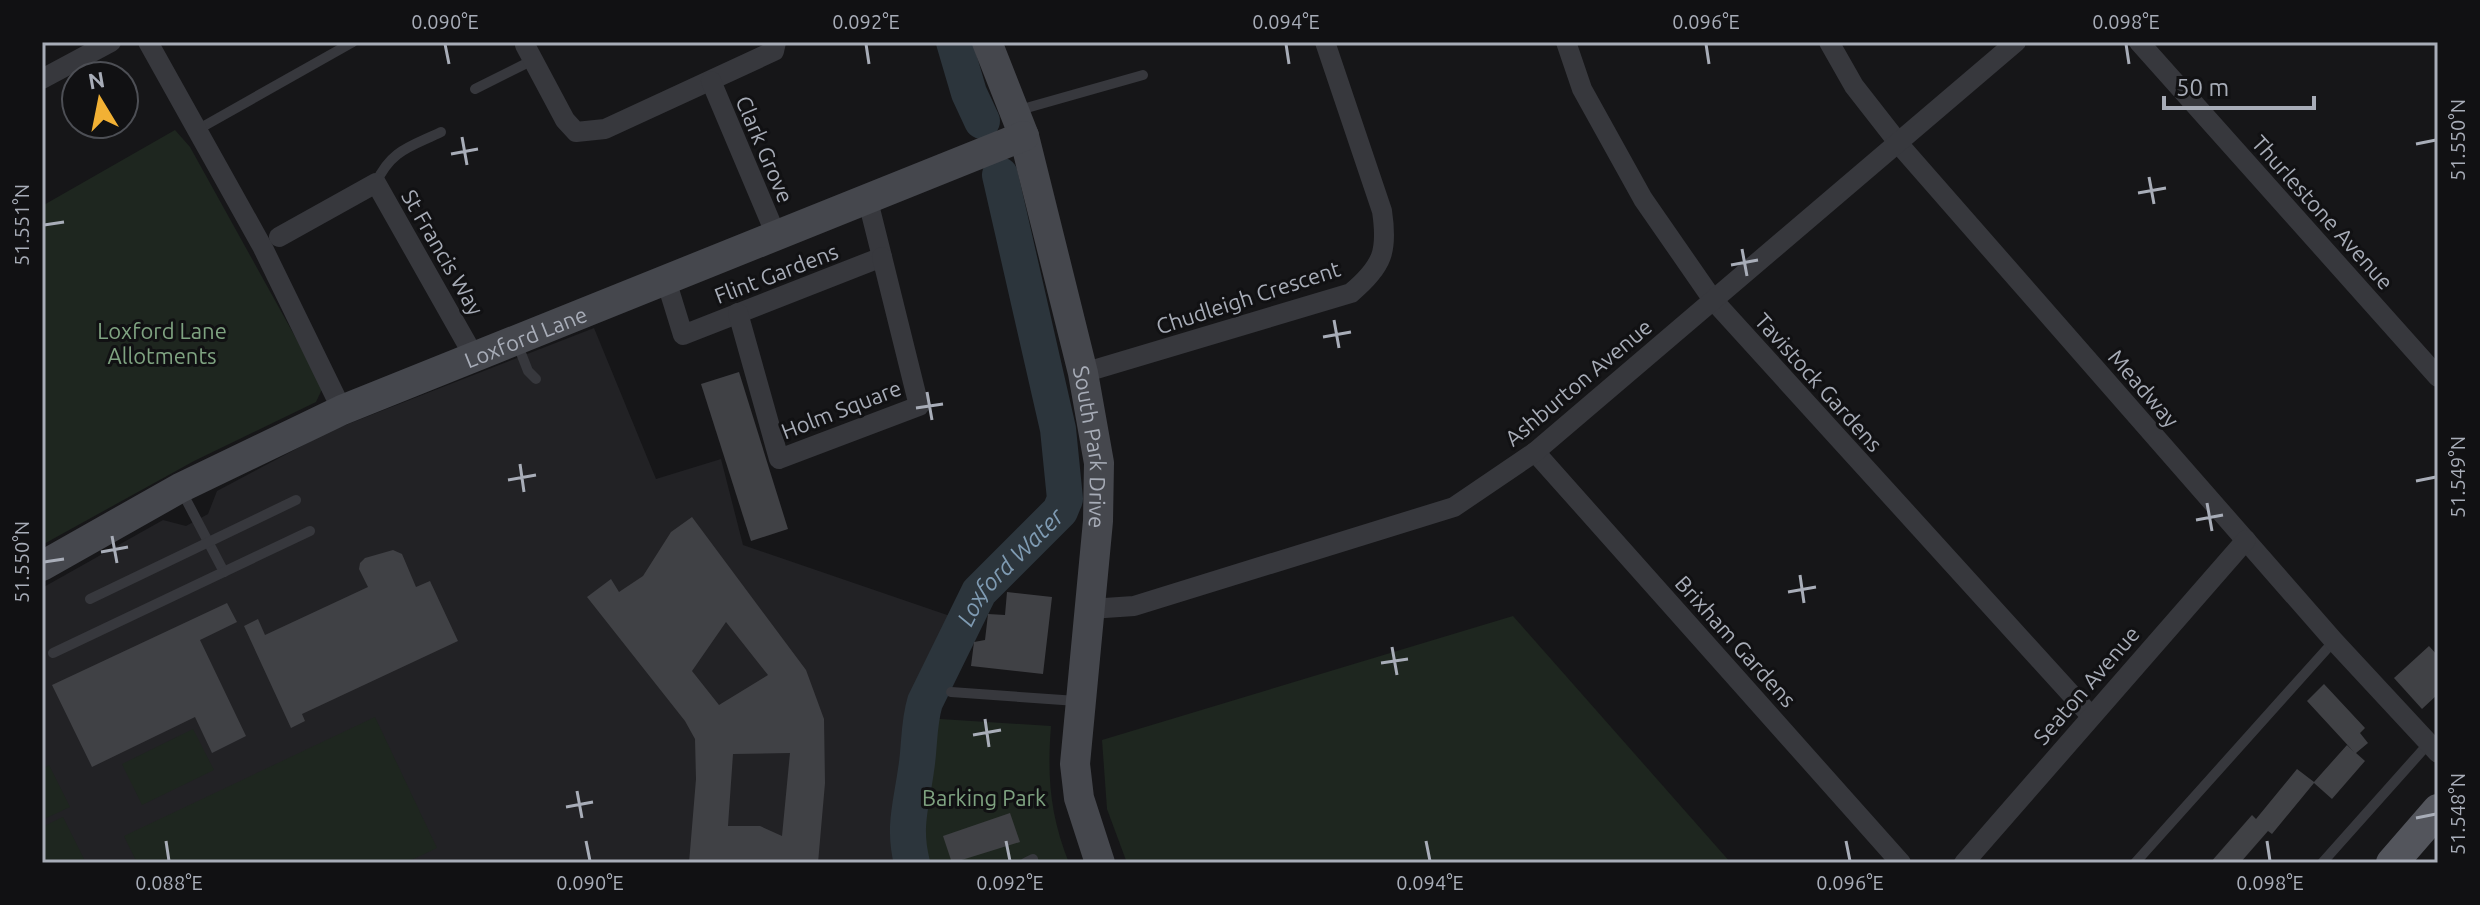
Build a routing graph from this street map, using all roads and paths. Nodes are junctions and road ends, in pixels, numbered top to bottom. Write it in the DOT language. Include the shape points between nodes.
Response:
graph roads {
  1 [pos="111,42"];
  2 [pos="148,42"];
  3 [pos="353,42"];
  4 [pos="776,42"];
  5 [pos="987,42"];
  6 [pos="1325,42"];
  7 [pos="1566,42"];
  8 [pos="1829,42"];
  9 [pos="2016,42"];
  10 [pos="2139,42"];
  11 [pos="529,53"];
  12 [pos="1143,75"];
  13 [pos="42,79"];
  14 [pos="711,81"];
  15 [pos="475,89"];
  16 [pos="197,130"];
  17 [pos="441,132"];
  18 [pos="1004,136"];
  19 [pos="1898,144"];
  20 [pos="376,183"];
  21 [pos="867,197"];
  22 [pos="776,235"];
  23 [pos="279,237"];
  24 [pos="882,257"];
  25 [pos="666,280"];
  26 [pos="1713,300"];
  27 [pos="738,313"];
  28 [pos="516,341"];
  29 [pos="475,358"];
  30 [pos="1083,373"];
  31 [pos="2438,377"];
  32 [pos="536,379"];
  33 [pos="342,410"];
  34 [pos="1535,452"];
  35 [pos="180,488"];
  36 [pos="296,500"];
  37 [pos="310,531"];
  38 [pos="2246,540"];
  39 [pos="208,542"];
  40 [pos="42,566"];
  41 [pos="224,572"];
  42 [pos="90,599"];
  43 [pos="1090,609"];
  44 [pos="2334,641"];
  45 [pos="53,653"];
  46 [pos="951,692"];
  47 [pos="1079,701"];
  48 [pos="2091,716"];
  49 [pos="2434,748"];
  50 [pos="2438,810"];
  51 [pos="1025,863"];
  52 [pos="1034,863"];
  53 [pos="1100,863"];
  54 [pos="1901,863"];
  55 [pos="1964,863"];
  56 [pos="2135,863"];
  57 [pos="2322,863"];
  58 [pos="2392,863"];
  1 -- 13 [label="street"];
  2 -- 16 [label="street"];
  3 -- 16 [label="lane"];
  4 -- 14 [label="street" via="774,51"];
  5 -- 18 [label="street, South Park Drive"];
  6 -- 30 [label="street, Chudleigh Crescent" via="1382,211 1386,238 1381,261 1351,293"];
  7 -- 26 [label="street, Tavistock Gardens" via="1582,89 1643,199"];
  8 -- 19 [label="street, Meadway"];
  9 -- 19 [label="street, Ashburton Avenue"];
  10 -- 31 [label="street, Thurlestone Avenue"];
  11 -- 14 [label="street" via="576,132 605,129"];
  11 -- 15 [label="lane"];
  12 -- 18 [label="lane"];
  14 -- 22 [label="street, Clark Grove"];
  16 -- 33 [label="street" via="263,248"];
  17 -- 20 [label="lane" via="399,153 385,164"];
  18 -- 21 [label="street, Loxford Lane"];
  18 -- 30 [label="street, South Park Drive"];
  19 -- 26 [label="street, Ashburton Avenue"];
  19 -- 38 [label="street, Meadway"];
  20 -- 23 [label="street, St Francis Way"];
  20 -- 29 [label="street, St Francis Way"];
  21 -- 22 [label="street, Loxford Lane"];
  21 -- 24 [label="street"];
  22 -- 25 [label="street, Loxford Lane"];
  24 -- 27 [label="street, Flint Gardens"];
  24 -- 27 [label="street, Holm Square" via="919,406 779,459"];
  25 -- 27 [label="street, Flint Gardens" via="683,335"];
  25 -- 28 [label="street, Loxford Lane"];
  26 -- 34 [label="street, Ashburton Avenue"];
  26 -- 48 [label="street, Tavistock Gardens"];
  28 -- 29 [label="street, Loxford Lane"];
  28 -- 32 [label="lane"];
  29 -- 33 [label="street, Loxford Lane"];
  30 -- 43 [label="street, South Park Drive" via="1099,463"];
  33 -- 35 [label="street, Loxford Lane"];
  34 -- 43 [label="street, Ashburton Avenue" via="1454,507 1134,606"];
  34 -- 54 [label="street, Brixham Gardens"];
  35 -- 39 [label="lane"];
  35 -- 40 [label="street, Loxford Lane"];
  36 -- 39 [label="lane"];
  37 -- 41 [label="lane"];
  38 -- 44 [label="street, Meadway"];
  38 -- 48 [label="street, Seaton Avenue"];
  39 -- 41 [label="lane"];
  39 -- 42 [label="lane"];
  41 -- 45 [label="lane"];
  43 -- 47 [label="street, South Park Drive"];
  44 -- 49 [label="street, Meadway"];
  44 -- 56 [label="lane"];
  46 -- 47 [label="lane"];
  47 -- 53 [label="street, South Park Drive" via="1079,798"];
  48 -- 55 [label="street, Seaton Avenue"];
  49 -- 57 [label="lane"];
  50 -- 58 [label="main road"];
  51 -- 52 [label="lane"];
}
